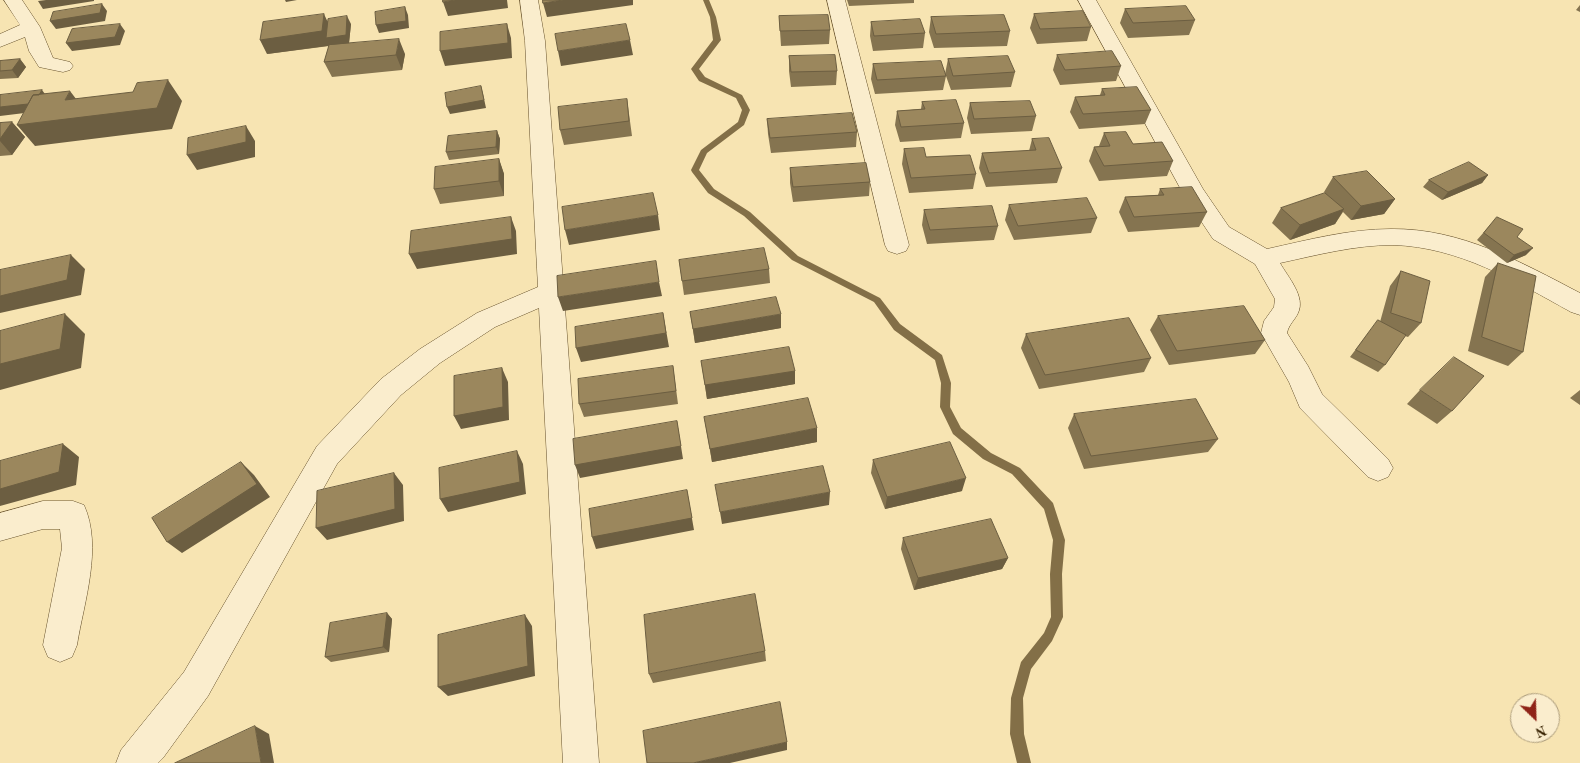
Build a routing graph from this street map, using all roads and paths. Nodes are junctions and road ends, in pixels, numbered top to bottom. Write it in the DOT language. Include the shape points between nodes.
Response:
graph roads {
  1 [pos="13,0"];
  2 [pos="529,0"];
  3 [pos="836,0"];
  4 [pos="1086,0"];
  5 [pos="31,28"];
  6 [pos="0,41"];
  7 [pos="63,66"];
  8 [pos="897,245"];
  9 [pos="1264,258"];
  10 [pos="551,292"];
  11 [pos="1580,305"];
  12 [pos="1378,468"];
  13 [pos="0,527"];
  14 [pos="60,645"];
  15 [pos="134,763"];
  16 [pos="581,763"];
  1 -- 5 [label="street"];
  2 -- 10 [label="street" via="535,41"];
  3 -- 8 [label="street"];
  4 -- 9 [label="street" via="1193,192 1220,233"];
  5 -- 6 [label="street"];
  5 -- 7 [label="street" via="46,63"];
  9 -- 11 [label="street" via="1392,236 1429,239 1494,260"];
  9 -- 12 [label="street" via="1288,299 1287,310 1276,321 1274,333 1286,356 1306,385 1310,400"];
  10 -- 15 [label="street" via="486,320 430,356 391,387 326,455 196,684"];
  10 -- 16 [label="street"];
  13 -- 14 [label="street" via="44,515 73,515 78,548"];
}
